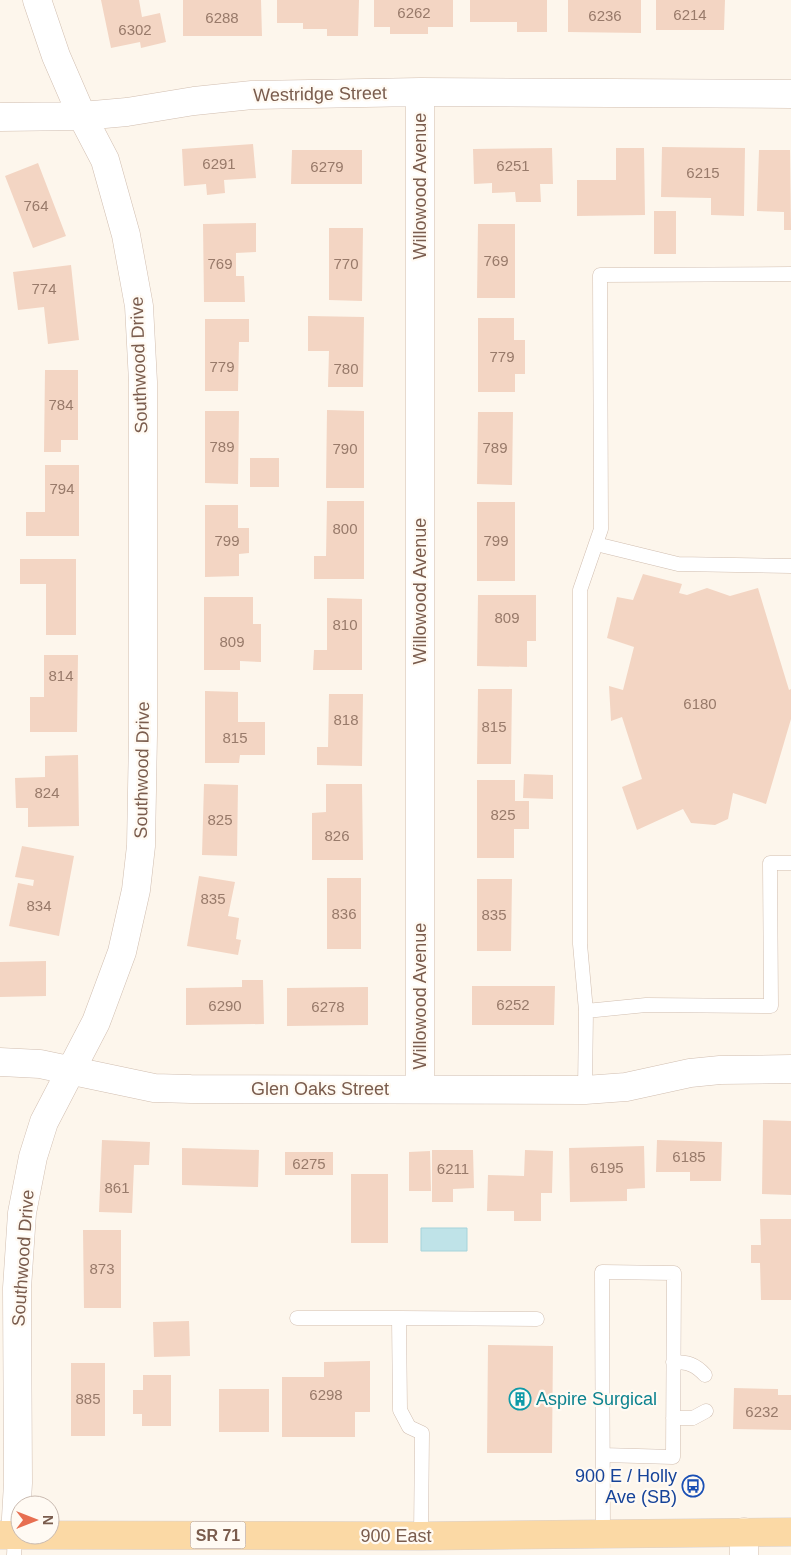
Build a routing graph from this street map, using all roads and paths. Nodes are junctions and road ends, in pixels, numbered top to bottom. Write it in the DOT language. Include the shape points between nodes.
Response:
graph roads {
  1 [pos="37,0"];
  2 [pos="420,92"];
  3 [pos="791,94"];
  4 [pos="82,116"];
  5 [pos="0,117"];
  6 [pos="791,274"];
  7 [pos="596,544"];
  8 [pos="791,566"];
  9 [pos="791,863"];
  10 [pos="586,1011"];
  11 [pos="0,1062"];
  12 [pos="791,1069"];
  13 [pos="72,1070"];
  14 [pos="420,1089"];
  15 [pos="585,1090"];
  16 [pos="297,1318"];
  17 [pos="399,1318"];
  18 [pos="537,1319"];
  19 [pos="673,1362"];
  20 [pos="705,1375"];
  21 [pos="706,1411"];
  22 [pos="673,1418"];
  23 [pos="603,1455"];
  24 [pos="16,1495"];
  25 [pos="791,1532"];
  26 [pos="603,1534"];
  27 [pos="420,1536"];
  28 [pos="60,1541"];
  29 [pos="744,1543"];
  1 -- 4 [label="street, Southwood Drive" via="56,56"];
  2 -- 3 [label="street, Westridge Street"];
  2 -- 4 [label="street, Westridge Street" via="252,95"];
  2 -- 14 [label="street, Willowood Avenue"];
  4 -- 5 [label="street, Westridge Street"];
  4 -- 13 [label="street, Southwood Drive" via="105,160 126,235 139,306 143,382 143,735 141,846 136,890 122,952 96,1022"];
  6 -- 7 [label="lane" via="600,276 601,529"];
  7 -- 8 [label="lane" via="678,564"];
  7 -- 10 [label="lane" via="580,590 580,944"];
  9 -- 10 [label="lane" via="770,862 771,1006 646,1005"];
  10 -- 15 [label="lane"];
  11 -- 13 [label="street, Glen Oaks Street"];
  12 -- 15 [label="street, Glen Oaks Street" via="690,1073 626,1087"];
  13 -- 14 [label="street, Glen Oaks Street" via="154,1088"];
  13 -- 24 [label="street, Southwood Drive" via="44,1122 22,1213 17,1288"];
  14 -- 15 [label="street, Glen Oaks Street"];
  16 -- 17 [label="lane"];
  17 -- 18 [label="lane"];
  17 -- 27 [label="lane" via="400,1410 409,1427 422,1433"];
  19 -- 20 [label="lane" via="688,1362"];
  19 -- 22 [label="lane"];
  19 -- 23 [label="lane" via="674,1273 602,1272"];
  21 -- 22 [label="lane" via="693,1418"];
  22 -- 23 [label="lane" via="673,1457"];
  23 -- 26 [label="lane"];
  25 -- 29 [label="main road, 900 East / SR 71"];
  26 -- 27 [label="main road, 900 East / SR 71"];
  26 -- 29 [label="main road, 900 East / SR 71"];
  27 -- 28 [label="main road, 900 East / SR 71"];
}
